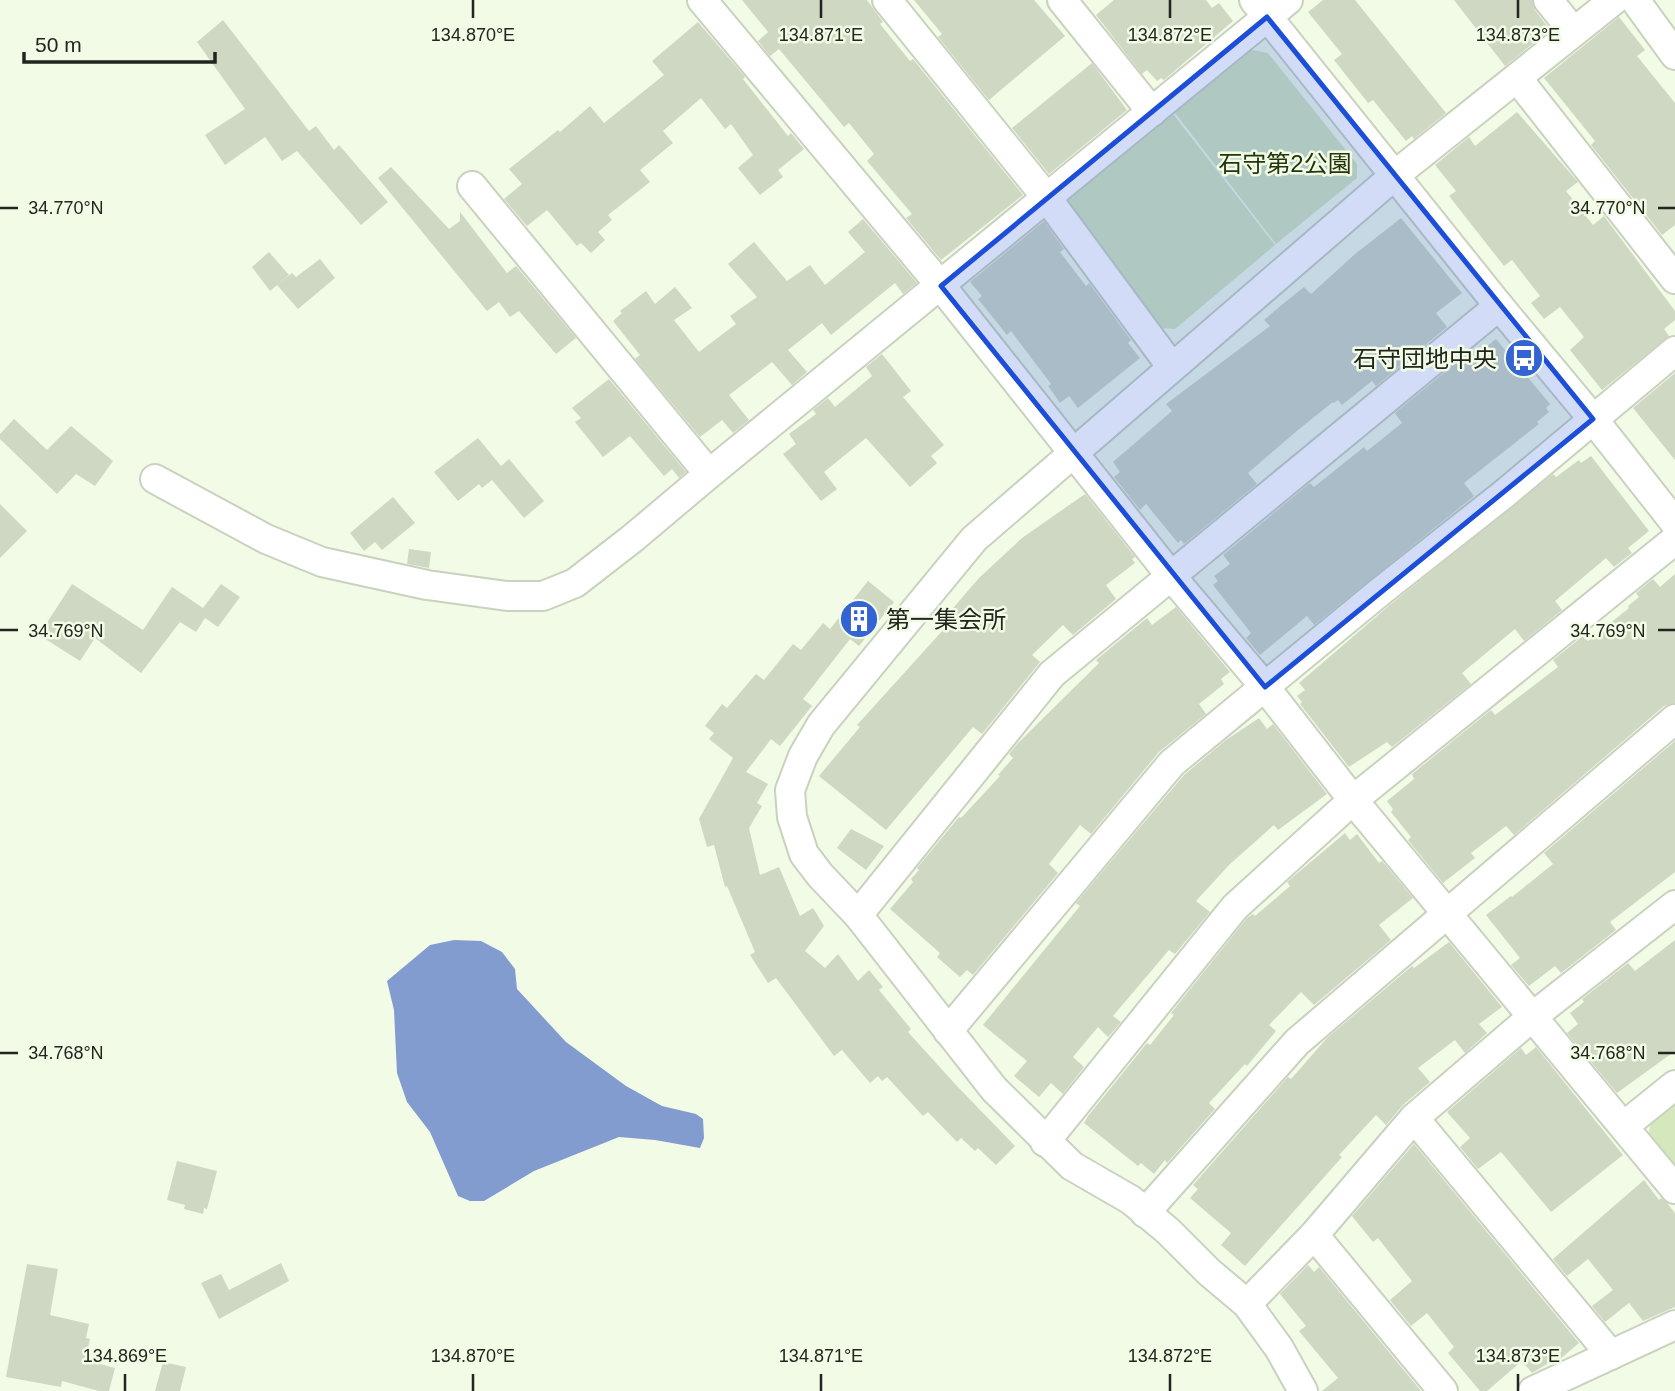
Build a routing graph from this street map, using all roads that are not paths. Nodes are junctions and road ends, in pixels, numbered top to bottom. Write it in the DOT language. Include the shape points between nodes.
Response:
graph roads {
  1 [pos="887,0"];
  2 [pos="1062,0"];
  3 [pos="1548,0"];
  4 [pos="1614,0"];
  5 [pos="1635,0"];
  6 [pos="706,2"];
  7 [pos="1270,6"];
  8 [pos="1573,31"];
  9 [pos="1675,55"];
  10 [pos="1517,78"];
  11 [pos="1152,112"];
  12 [pos="1395,175"];
  13 [pos="472,186"];
  14 [pos="1048,198"];
  15 [pos="1675,279"];
  16 [pos="941,286"];
  17 [pos="1499,306"];
  18 [pos="1675,351"];
  19 [pos="1171,366"];
  20 [pos="1593,419"];
  21 [pos="1074,452"];
  22 [pos="709,474"];
  23 [pos="155,479"];
  24 [pos="1675,523"];
  25 [pos="1675,540"];
  26 [pos="1171,576"];
  27 [pos="1265,687"];
  28 [pos="1675,719"];
  29 [pos="1353,800"];
  30 [pos="1675,905"];
  31 [pos="1446,914"];
  32 [pos="858,915"];
  33 [pos="1532,1017"];
  34 [pos="947,1031"];
  35 [pos="1675,1085"];
  36 [pos="1414,1118"];
  37 [pos="1624,1126"];
  38 [pos="1045,1142"];
  39 [pos="1675,1189"];
  40 [pos="1145,1213"];
  41 [pos="1314,1235"];
  42 [pos="1247,1304"];
  43 [pos="1675,1325"];
  44 [pos="1611,1355"];
  45 [pos="1303,1391"];
  46 [pos="1443,1391"];
  47 [pos="1533,1391"];
  1 -- 14 [label="street"];
  2 -- 11 [label="street"];
  3 -- 8 [label="street"];
  4 -- 8 [label="street"];
  5 -- 9 [label="street"];
  6 -- 16 [label="street"];
  7 -- 11 [label="street"];
  7 -- 12 [label="street"];
  8 -- 10 [label="street"];
  10 -- 12 [label="street"];
  10 -- 15 [label="street"];
  11 -- 14 [label="street"];
  12 -- 17 [label="street"];
  12 -- 19 [label="street"];
  13 -- 22 [label="street"];
  14 -- 16 [label="street"];
  14 -- 19 [label="street"];
  16 -- 21 [label="street"];
  16 -- 22 [label="street"];
  17 -- 20 [label="street"];
  17 -- 26 [label="street"];
  18 -- 20 [label="street"];
  19 -- 21 [label="street"];
  20 -- 24 [label="street"];
  20 -- 27 [label="street"];
  21 -- 26 [label="street"];
  21 -- 32 [label="street" via="974,539 821,725 803,756 790,790 797,836 820,875"];
  22 -- 23 [label="street" via="575,583 544,596 428,585 322,562 266,539"];
  25 -- 29 [label="street"];
  26 -- 27 [label="street"];
  26 -- 32 [label="street" via="1052,674"];
  27 -- 29 [label="street"];
  27 -- 34 [label="street" via="1172,763"];
  28 -- 31 [label="street"];
  29 -- 31 [label="street"];
  29 -- 38 [label="street" via="1234,907"];
  30 -- 33 [label="street"];
  31 -- 33 [label="street"];
  31 -- 40 [label="street" via="1297,1042"];
  32 -- 34 [label="street"];
  33 -- 36 [label="street"];
  33 -- 37 [label="street"];
  34 -- 38 [label="street"];
  35 -- 37 [label="street"];
  36 -- 41 [label="street"];
  36 -- 44 [label="street"];
  37 -- 39 [label="street"];
  38 -- 40 [label="street" via="1072,1166"];
  40 -- 42 [label="street"];
  41 -- 42 [label="street"];
  41 -- 46 [label="street"];
  42 -- 45 [label="street"];
  43 -- 44 [label="street"];
  44 -- 47 [label="street"];
}
